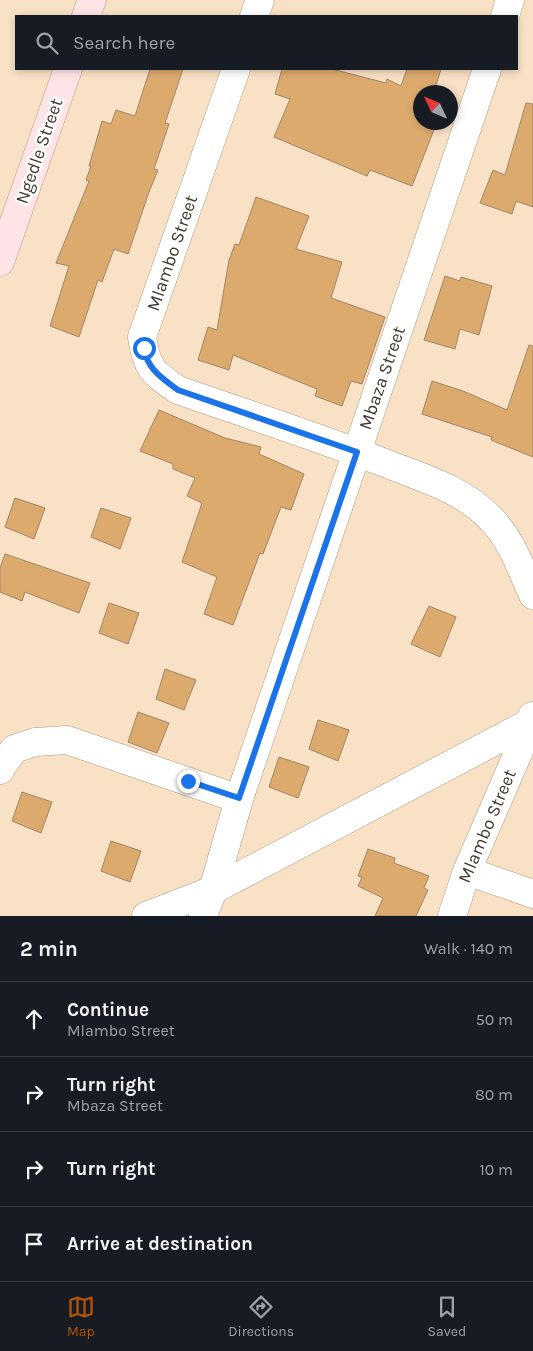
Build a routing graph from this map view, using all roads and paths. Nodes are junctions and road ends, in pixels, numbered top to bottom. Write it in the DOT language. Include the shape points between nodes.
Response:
graph roads {
  1 [pos="92,0"];
  2 [pos="260,0"];
  3 [pos="510,0"];
  4 [pos="86,15"];
  5 [pos="254,15"];
  6 [pos="505,15"];
  7 [pos="68,70"];
  8 [pos="236,70"];
  9 [pos="487,70"];
  10 [pos="0,262"];
  11 [pos="357,452"];
  12 [pos="533,595"];
  13 [pos="532,717"];
  14 [pos="0,770"];
  15 [pos="239,798"];
  16 [pos="467,871"];
  17 [pos="213,890"];
  18 [pos="533,894"];
  19 [pos="146,916"];
  20 [pos="204,916"];
  21 [pos="452,916"];
  1 -- 4 [label="street"];
  2 -- 5 [label="street"];
  3 -- 6 [label="street"];
  7 -- 10 [label="street, Ngedle Street"];
  8 -- 11 [label="street, Mlambo Street" via="142,337 146,359 156,374 178,390"];
  9 -- 11 [label="street, Mbaza Street"];
  11 -- 12 [label="street, Mlambo Street" via="451,489 492,519 515,552"];
  11 -- 15 [label="street, Mbaza Street"];
  13 -- 16 [label="street, Mlambo Street"];
  13 -- 17 [label="street"];
  14 -- 15 [label="street" via="14,749 35,742 67,740"];
  15 -- 17 [label="street, Mbaza Street"];
  16 -- 18 [label="street"];
  16 -- 21 [label="street, Mlambo Street"];
  17 -- 19 [label="street"];
  17 -- 20 [label="street, Mbaza Street"];
}
